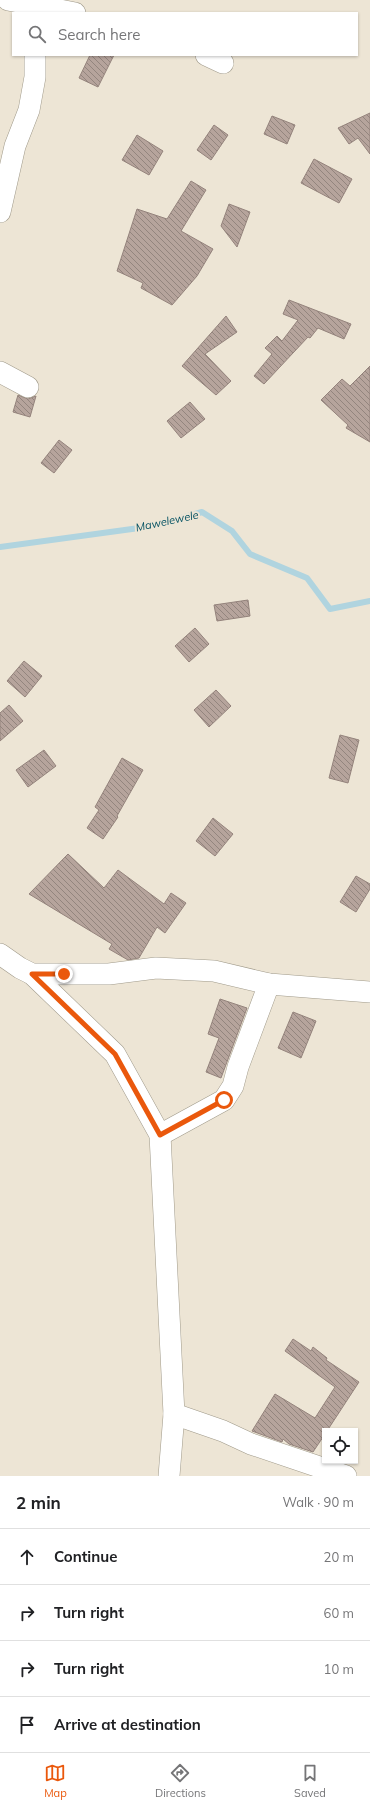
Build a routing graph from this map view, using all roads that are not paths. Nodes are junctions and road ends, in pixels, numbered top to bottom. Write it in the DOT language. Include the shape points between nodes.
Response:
graph roads {
  1 [pos="8,0"];
  2 [pos="34,8"];
  3 [pos="67,12"];
  4 [pos="35,56"];
  5 [pos="0,212"];
  6 [pos="0,372"];
  7 [pos="28,387"];
  8 [pos="0,954"];
  9 [pos="32,974"];
  10 [pos="269,984"];
  11 [pos="370,992"];
  12 [pos="160,1135"];
  13 [pos="174,1414"];
  14 [pos="168,1476"];
  15 [pos="346,1476"];
  1 -- 2 [label="street"];
  2 -- 3 [label="street"];
  4 -- 5 [label="street" via="35,76 29,110 15,146"];
  6 -- 7 [label="street"];
  8 -- 9 [label="street"];
  9 -- 10 [label="street" via="109,974 156,968 214,971"];
  9 -- 12 [label="street" via="115,1054"];
  10 -- 11 [label="street"];
  10 -- 12 [label="street" via="233,1086 224,1100"];
  12 -- 13 [label="street"];
  13 -- 14 [label="street"];
  13 -- 15 [label="street" via="251,1444"];
}
